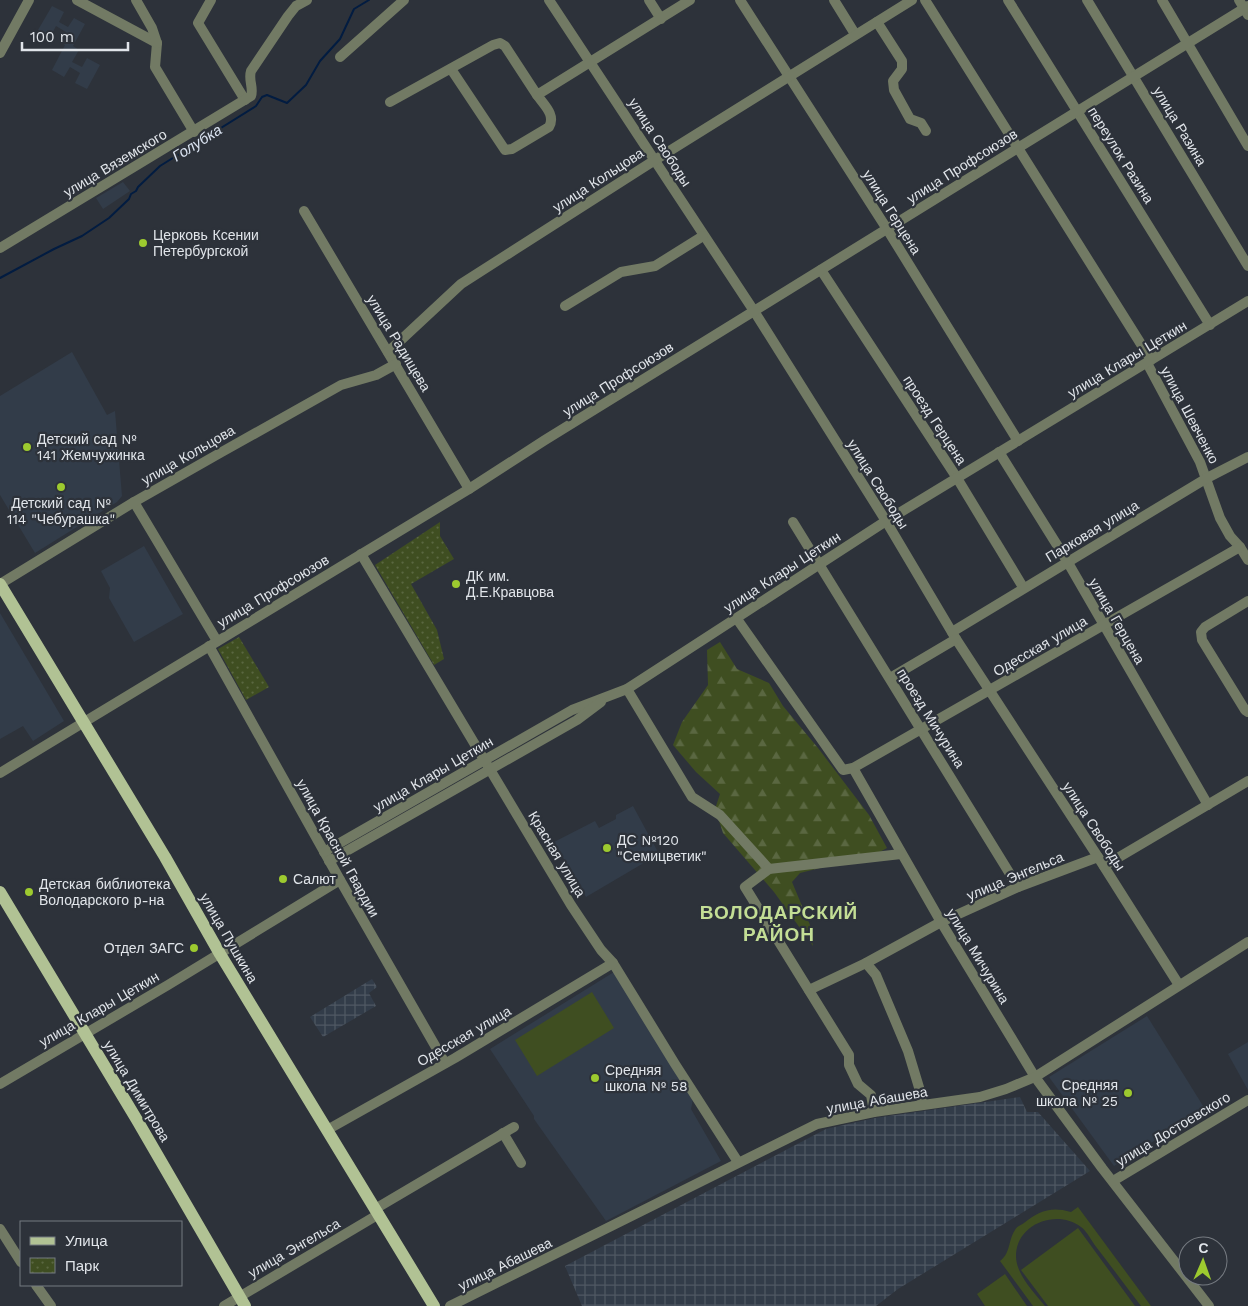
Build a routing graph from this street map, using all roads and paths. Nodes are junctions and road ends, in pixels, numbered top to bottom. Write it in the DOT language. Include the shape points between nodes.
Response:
graph roads {
  1 [pos="29,0"];
  2 [pos="77,0"];
  3 [pos="136,0"];
  4 [pos="211,0"];
  5 [pos="306,0"];
  6 [pos="404,0"];
  7 [pos="549,0"];
  8 [pos="649,0"];
  9 [pos="690,0"];
  10 [pos="740,0"];
  11 [pos="834,0"];
  12 [pos="912,0"];
  13 [pos="925,0"];
  14 [pos="1008,0"];
  15 [pos="1088,0"];
  16 [pos="1162,0"];
  17 [pos="1245,7"];
  18 [pos="661,19"];
  19 [pos="877,22"];
  20 [pos="855,34"];
  21 [pos="157,43"];
  22 [pos="1187,44"];
  23 [pos="0,53"];
  24 [pos="340,57"];
  25 [pos="591,62"];
  26 [pos="451,69"];
  27 [pos="789,76"];
  28 [pos="1134,76"];
  29 [pos="537,94"];
  30 [pos="245,100"];
  31 [pos="390,102"];
  32 [pos="1078,111"];
  33 [pos="926,131"];
  34 [pos="194,132"];
  35 [pos="1248,146"];
  36 [pos="1019,148"];
  37 [pos="655,160"];
  38 [pos="304,211"];
  39 [pos="887,229"];
  40 [pos="704,236"];
  41 [pos="0,248"];
  42 [pos="1248,266"];
  43 [pos="821,270"];
  44 [pos="1248,301"];
  45 [pos="565,306"];
  46 [pos="754,311"];
  47 [pos="1210,324"];
  48 [pos="388,352"];
  49 [pos="1149,362"];
  50 [pos="396,364"];
  51 [pos="1018,441"];
  52 [pos="999,452"];
  53 [pos="1248,457"];
  54 [pos="956,478"];
  55 [pos="1207,478"];
  56 [pos="469,489"];
  57 [pos="134,502"];
  58 [pos="886,521"];
  59 [pos="793,522"];
  60 [pos="1240,547"];
  61 [pos="361,554"];
  62 [pos="1248,560"];
  63 [pos="1067,561"];
  64 [pos="818,564"];
  65 [pos="0,584"];
  66 [pos="1023,588"];
  67 [pos="1248,601"];
  68 [pos="737,619"];
  69 [pos="1104,625"];
  70 [pos="954,635"];
  71 [pos="213,644"];
  72 [pos="890,678"];
  73 [pos="627,689"];
  74 [pos="990,691"];
  75 [pos="606,698"];
  76 [pos="1248,712"];
  77 [pos="83,722"];
  78 [pos="922,728"];
  79 [pos="485,760"];
  80 [pos="853,768"];
  81 [pos="491,770"];
  82 [pos="0,773"];
  83 [pos="1248,780"];
  84 [pos="1208,804"];
  85 [pos="901,854"];
  86 [pos="327,856"];
  87 [pos="1098,857"];
  88 [pos="1104,866"];
  89 [pos="769,869"];
  90 [pos="340,880"];
  91 [pos="1018,887"];
  92 [pos="0,892"];
  93 [pos="941,922"];
  94 [pos="1248,942"];
  95 [pos="220,954"];
  96 [pos="866,963"];
  97 [pos="613,964"];
  98 [pos="1179,985"];
  99 [pos="809,990"];
  100 [pos="86,1033"];
  101 [pos="445,1063"];
  102 [pos="1036,1077"];
  103 [pos="0,1084"];
  104 [pos="1248,1100"];
  105 [pos="922,1106"];
  106 [pos="874,1112"];
  107 [pos="514,1127"];
  108 [pos="327,1130"];
  109 [pos="503,1133"];
  110 [pos="738,1162"];
  111 [pos="521,1163"];
  112 [pos="1113,1182"];
  113 [pos="377,1211"];
  114 [pos="0,1229"];
  115 [pos="20,1260"];
  116 [pos="37,1286"];
  117 [pos="242,1301"];
  118 [pos="51,1306"];
  119 [pos="224,1306"];
  120 [pos="434,1306"];
  121 [pos="450,1306"];
  122 [pos="1209,1306"];
  1 -- 23 [label="street"];
  2 -- 21 [label="street"];
  3 -- 21 [label="street"];
  4 -- 30 [label="street" via="198,23"];
  5 -- 30 [label="street" via="292,11 251,71 252,93"];
  6 -- 24 [label="street"];
  7 -- 25 [label="street, улица Свободы"];
  8 -- 18 [label="street"];
  9 -- 18 [label="street"];
  10 -- 27 [label="street, улица Герцена"];
  11 -- 20 [label="street"];
  12 -- 19 [label="street, улица Кольцова"];
  13 -- 36 [label="street, улица Шевченко"];
  14 -- 32 [label="street, переулок Разина"];
  15 -- 28 [label="street, улица Разина"];
  16 -- 22 [label="street"];
  17 -- 22 [label="street, улица Профсоюзов"];
  18 -- 25 [label="street"];
  19 -- 20 [label="street, улица Кольцова"];
  19 -- 33 [label="street" via="902,61 894,90 910,119 922,123"];
  20 -- 27 [label="street, улица Кольцова"];
  21 -- 34 [label="street" via="155,67"];
  22 -- 28 [label="street, улица Профсоюзов"];
  22 -- 35 [label="street"];
  25 -- 29 [label="street"];
  25 -- 37 [label="street, улица Свободы"];
  26 -- 29 [label="street" via="500,43"];
  26 -- 29 [label="street" via="505,150 549,127 551,116"];
  26 -- 31 [label="street"];
  27 -- 37 [label="street, улица Кольцова"];
  27 -- 39 [label="street, улица Герцена"];
  28 -- 32 [label="street, улица Профсоюзов"];
  28 -- 42 [label="street, улица Разина"];
  30 -- 34 [label="street, улица Вяземского"];
  32 -- 36 [label="street, улица Профсоюзов"];
  32 -- 47 [label="street, переулок Разина"];
  34 -- 41 [label="street, улица Вяземского"];
  36 -- 39 [label="street, улица Профсоюзов"];
  36 -- 49 [label="street, улица Шевченко"];
  37 -- 40 [label="street, улица Свободы"];
  37 -- 48 [label="street, улица Кольцова" via="461,284"];
  38 -- 48 [label="street, улица Радищева"];
  39 -- 43 [label="street, улица Профсоюзов"];
  39 -- 51 [label="street, улица Герцена"];
  40 -- 45 [label="street" via="655,266 621,272"];
  40 -- 46 [label="street, улица Свободы"];
  43 -- 46 [label="street, улица Профсоюзов"];
  43 -- 54 [label="street, проезд Герцена"];
  44 -- 47 [label="street, улица Клары Цеткин"];
  46 -- 56 [label="street, улица Профсоюзов"];
  46 -- 58 [label="street, улица Свободы"];
  47 -- 49 [label="street, улица Клары Цеткин"];
  48 -- 50 [label="street, улица Радищева"];
  49 -- 51 [label="street, улица Клары Цеткин"];
  49 -- 55 [label="street, улица Шевченко"];
  50 -- 56 [label="street, улица Радищева"];
  50 -- 57 [label="street, улица Кольцова" via="376,375 341,385"];
  51 -- 52 [label="street, улица Клары Цеткин"];
  52 -- 54 [label="street, улица Клары Цеткин"];
  52 -- 63 [label="street, улица Герцена"];
  53 -- 55 [label="street, Парковая улица"];
  54 -- 58 [label="street, улица Клары Цеткин"];
  54 -- 66 [label="street, проезд Герцена"];
  55 -- 60 [label="street, улица Шевченко" via="1220,518"];
  55 -- 63 [label="street, Парковая улица"];
  56 -- 61 [label="street, улица Профсоюзов"];
  57 -- 65 [label="street, улица Кольцова"];
  57 -- 71 [label="street, улица Красной Гвардии"];
  58 -- 64 [label="street, улица Клары Цеткин"];
  58 -- 70 [label="street, улица Свободы"];
  59 -- 64 [label="street, проезд Мичурина"];
  60 -- 62 [label="street, улица Шевченко"];
  60 -- 69 [label="street, Одесская улица"];
  61 -- 71 [label="street, улица Профсоюзов"];
  61 -- 79 [label="street, Красная улица"];
  63 -- 66 [label="street, Парковая улица"];
  63 -- 69 [label="street, улица Герцена"];
  64 -- 68 [label="street, улица Клары Цеткин"];
  64 -- 72 [label="street, проезд Мичурина"];
  65 -- 77 [label="main road, улица Пушкина"];
  66 -- 70 [label="street, Парковая улица"];
  67 -- 76 [label="street" via="1201,632 1202,640"];
  68 -- 73 [label="street, улица Клары Цеткин"];
  68 -- 80 [label="street" via="843,770"];
  69 -- 74 [label="street, Одесская улица"];
  69 -- 84 [label="street, улица Герцена"];
  70 -- 72 [label="street, Парковая улица"];
  70 -- 74 [label="street, улица Свободы"];
  71 -- 77 [label="street, улица Профсоюзов"];
  71 -- 86 [label="street, улица Красной Гвардии"];
  72 -- 78 [label="street, проезд Мичурина"];
  73 -- 75 [label="street, улица Клары Цеткин"];
  73 -- 89 [label="street" via="692,797 720,815"];
  74 -- 78 [label="street, Одесская улица"];
  74 -- 87 [label="street, улица Свободы"];
  75 -- 79 [label="street, улица Клары Цеткин" via="572,710"];
  75 -- 81 [label="street" via="577,720"];
  77 -- 82 [label="street, улица Профсоюзов"];
  77 -- 95 [label="main road, улица Пушкина"];
  78 -- 80 [label="street, Одесская улица"];
  78 -- 91 [label="street, проезд Мичурина"];
  79 -- 81 [label="street, Красная улица"];
  79 -- 86 [label="street, улица Клары Цеткин"];
  80 -- 85 [label="street, улица Мичурина"];
  81 -- 86 [label="street"];
  81 -- 97 [label="street, Красная улица" via="571,905"];
  83 -- 84 [label="street"];
  84 -- 88 [label="street"];
  85 -- 89 [label="street"];
  85 -- 93 [label="street, улица Мичурина"];
  86 -- 90 [label="street, улица Красной Гвардии"];
  87 -- 88 [label="street, улица Свободы"];
  87 -- 91 [label="street, улица Энгельса"];
  88 -- 98 [label="street, улица Свободы"];
  89 -- 99 [label="street" via="745,887"];
  90 -- 95 [label="street, улица Клары Цеткин"];
  90 -- 101 [label="street, улица Красной Гвардии"];
  91 -- 93 [label="street, улица Энгельса"];
  92 -- 100 [label="main road, улица Димитрова"];
  93 -- 96 [label="street, улица Энгельса"];
  93 -- 102 [label="street, улица Мичурина"];
  94 -- 98 [label="street, улица Абашева"];
  95 -- 100 [label="street, улица Клары Цеткин"];
  95 -- 108 [label="main road, улица Пушкина"];
  96 -- 99 [label="street, улица Энгельса"];
  96 -- 105 [label="street" via="876,975 908,1051"];
  97 -- 101 [label="street, Одесская улица"];
  97 -- 110 [label="street, Красная улица"];
  98 -- 102 [label="street, улица Абашева"];
  99 -- 106 [label="street" via="849,1055 849,1065 858,1084 871,1096"];
  100 -- 103 [label="street, улица Клары Цеткин"];
  100 -- 117 [label="main road, улица Димитрова"];
  101 -- 108 [label="street, Одесская улица"];
  102 -- 105 [label="street, улица Абашева" via="980,1097"];
  102 -- 112 [label="street, улица Мичурина"];
  104 -- 112 [label="street, улица Достоевского"];
  105 -- 106 [label="street, улица Абашева"];
  106 -- 110 [label="street, улица Абашева" via="817,1124"];
  107 -- 109 [label="street, улица Энгельса"];
  108 -- 113 [label="main road, улица Пушкина"];
  109 -- 111 [label="street"];
  109 -- 113 [label="street, улица Энгельса"];
  110 -- 121 [label="street, улица Абашева"];
  112 -- 122 [label="street, улица Мичурина"];
  113 -- 117 [label="street, улица Энгельса"];
  113 -- 120 [label="main road, улица Пушкина"];
  114 -- 115 [label="street"];
  116 -- 118 [label="street"];
  117 -- 119 [label="street, улица Энгельса"];
}
